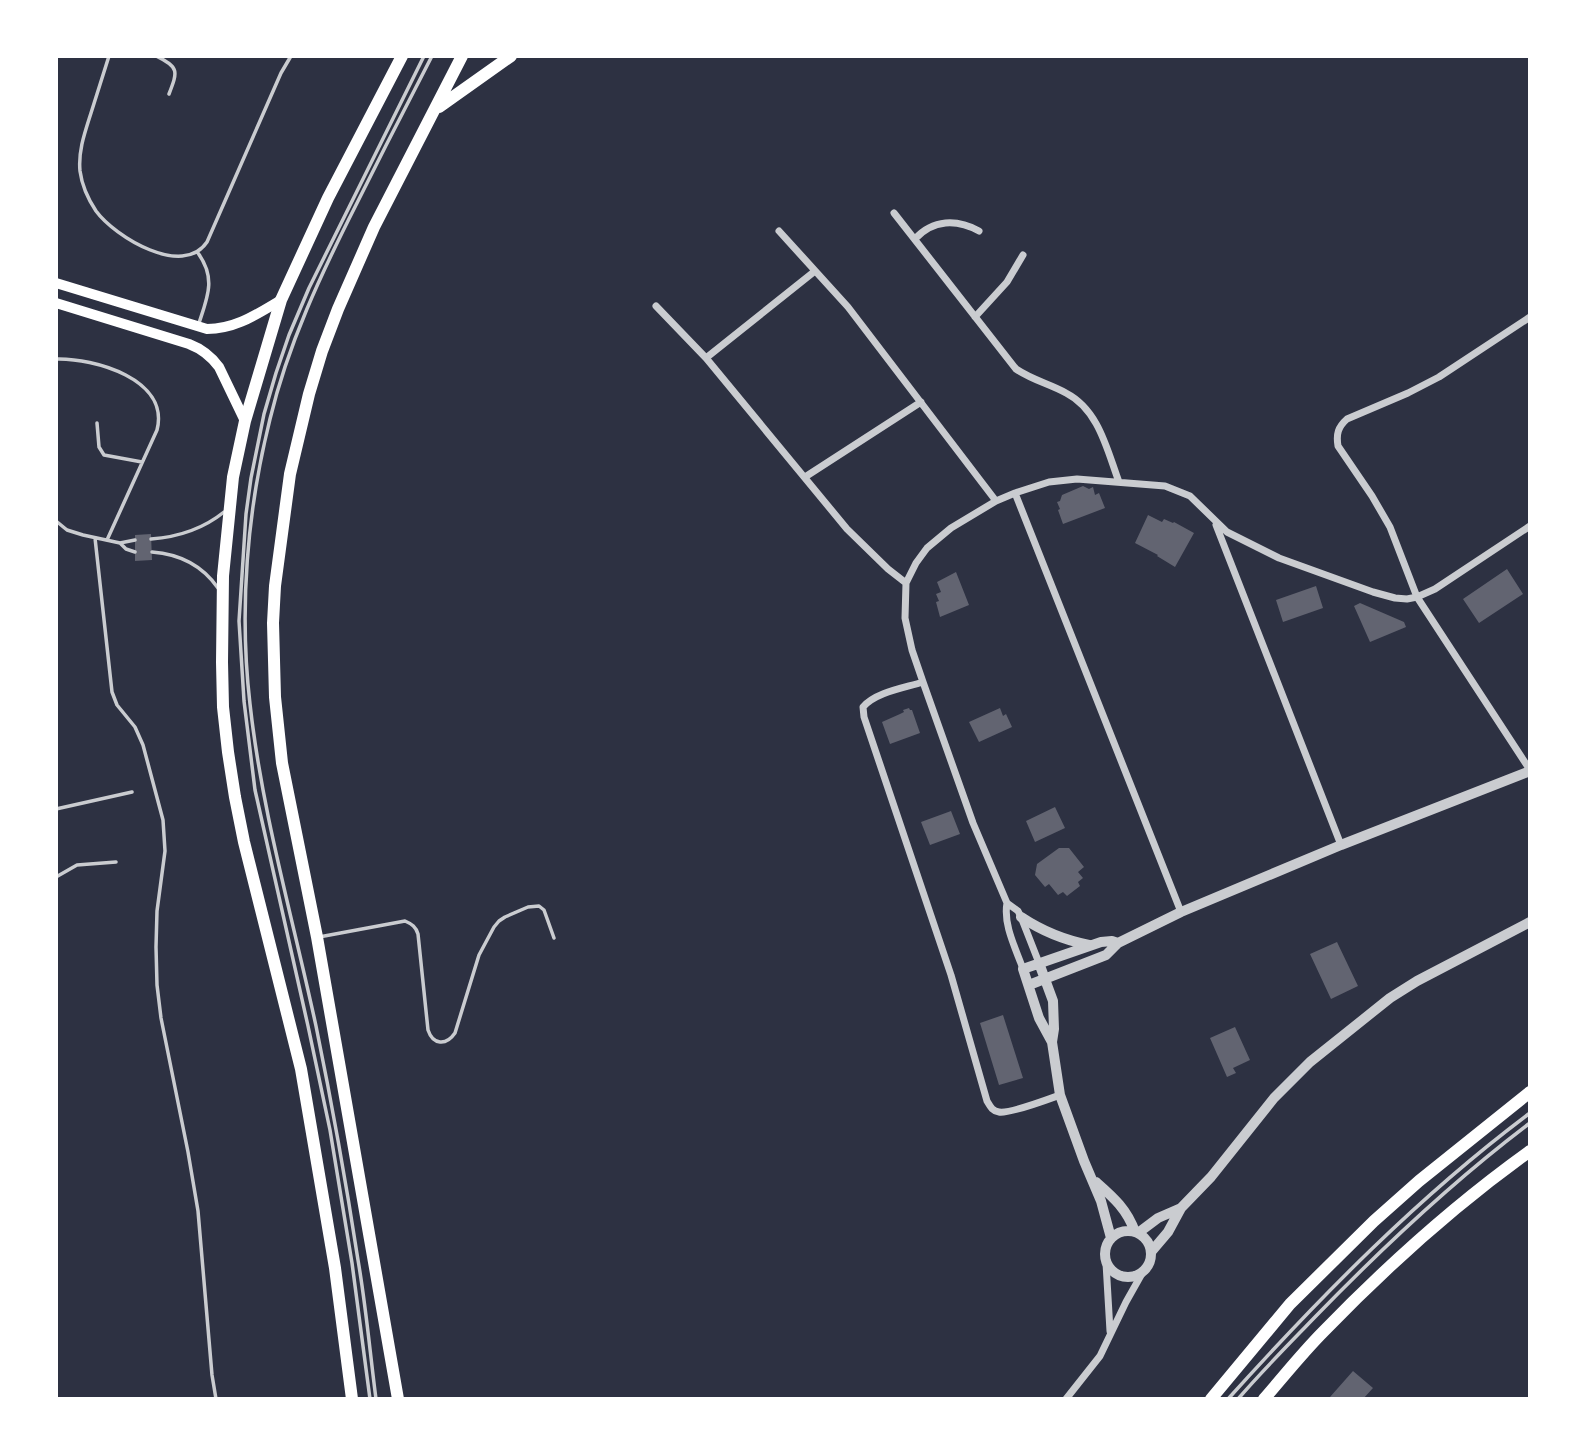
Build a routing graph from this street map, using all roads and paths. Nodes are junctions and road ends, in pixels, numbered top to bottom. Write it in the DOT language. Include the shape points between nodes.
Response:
graph roads {
  1 [pos="109,56"];
  2 [pos="156,56"];
  3 [pos="291,56"];
  4 [pos="402,56"];
  5 [pos="424,56"];
  6 [pos="432,56"];
  7 [pos="463,56"];
  8 [pos="511,56"];
  9 [pos="169,94"];
  10 [pos="436,109"];
  11 [pos="894,213"];
  12 [pos="779,231"];
  13 [pos="979,231"];
  14 [pos="915,239"];
  15 [pos="198,253"];
  16 [pos="1023,255"];
  17 [pos="815,271"];
  18 [pos="56,283"];
  19 [pos="281,300"];
  20 [pos="56,303"];
  21 [pos="656,306"];
  22 [pos="975,317"];
  23 [pos="1530,317"];
  24 [pos="198,327"];
  25 [pos="706,358"];
  26 [pos="56,359"];
  27 [pos="921,402"];
  28 [pos="245,421"];
  29 [pos="97,423"];
  30 [pos="142,462"];
  31 [pos="805,477"];
  32 [pos="1119,482"];
  33 [pos="1015,493"];
  34 [pos="996,501"];
  35 [pos="229,509"];
  36 [pos="56,521"];
  37 [pos="1214,521"];
  38 [pos="1530,526"];
  39 [pos="95,537"];
  40 [pos="151,539"];
  41 [pos="107,540"];
  42 [pos="135,540"];
  43 [pos="120,543"];
  44 [pos="135,552"];
  45 [pos="152,552"];
  46 [pos="906,583"];
  47 [pos="222,594"];
  48 [pos="1418,597"];
  49 [pos="923,682"];
  50 [pos="1530,770"];
  51 [pos="131,792"];
  52 [pos="56,809"];
  53 [pos="1341,845"];
  54 [pos="117,862"];
  55 [pos="56,877"];
  56 [pos="1007,903"];
  57 [pos="1181,912"];
  58 [pos="1021,917"];
  59 [pos="1530,922"];
  60 [pos="317,937"];
  61 [pos="554,938"];
  62 [pos="1118,943"];
  63 [pos="1089,945"];
  64 [pos="1039,963"];
  65 [pos="1023,969"];
  66 [pos="1045,979"];
  67 [pos="1029,985"];
  68 [pos="1052,1042"];
  69 [pos="1530,1093"];
  70 [pos="1060,1095"];
  71 [pos="1530,1113"];
  72 [pos="1530,1123"];
  73 [pos="1530,1150"];
  74 [pos="1093,1179"];
  75 [pos="1181,1208"];
  76 [pos="1136,1232"];
  77 [pos="1111,1238"];
  78 [pos="1151,1252"];
  79 [pos="1106,1263"];
  80 [pos="1144,1270"];
  81 [pos="1110,1335"];
  82 [pos="216,1399"];
  83 [pos="352,1399"];
  84 [pos="370,1399"];
  85 [pos="376,1399"];
  86 [pos="398,1399"];
  87 [pos="1066,1399"];
  88 [pos="1211,1399"];
  89 [pos="1228,1399"];
  90 [pos="1238,1399"];
  91 [pos="1264,1399"];
  1 -- 15 [label="lane" via="81,146 86,192 105,221 145,248 185,257"];
  2 -- 9 [label="lane" via="175,69"];
  3 -- 15 [label="lane"];
  4 -- 19 [label="highway"];
  5 -- 84 [label="lane" via="309,288 276,373 246,513 239,621 255,790 330,1130"];
  6 -- 85 [label="lane" via="336,244 294,339 263,449 246,586 255,745 330,1102 359,1262"];
  7 -- 10 [label="highway"];
  8 -- 10 [label="highway"];
  10 -- 60 [label="highway" via="338,309 309,394 284,512 273,623 275,697 282,763"];
  11 -- 14 [label="street"];
  12 -- 17 [label="street"];
  13 -- 14 [label="street" via="945,222 928,227"];
  14 -- 22 [label="street"];
  15 -- 24 [label="lane" via="210,283"];
  16 -- 22 [label="street" via="1002,288"];
  17 -- 25 [label="street"];
  17 -- 27 [label="street"];
  18 -- 24 [label="main road"];
  19 -- 24 [label="main road" via="233,326"];
  19 -- 28 [label="highway"];
  20 -- 28 [label="main road" via="203,351 219,366"];
  21 -- 25 [label="street"];
  22 -- 32 [label="street" via="1016,369 1085,407 1098,426"];
  23 -- 48 [label="street" via="1440,377 1347,419 1338,431 1338,446 1390,527"];
  25 -- 31 [label="street"];
  26 -- 30 [label="lane" via="111,369 152,396 159,423"];
  27 -- 31 [label="street"];
  27 -- 34 [label="street"];
  28 -- 35 [label="highway"];
  29 -- 30 [label="lane" via="104,455"];
  30 -- 41 [label="lane"];
  31 -- 46 [label="street" via="847,529"];
  32 -- 33 [label="street" via="1049,482"];
  32 -- 37 [label="street" via="1178,490"];
  33 -- 34 [label="street"];
  33 -- 57 [label="street"];
  34 -- 46 [label="street" via="927,548"];
  35 -- 40 [label="lane" via="198,528"];
  35 -- 47 [label="highway"];
  36 -- 39 [label="lane" via="72,532"];
  37 -- 48 [label="street" via="1279,558 1384,595"];
  37 -- 53 [label="street"];
  38 -- 48 [label="street"];
  39 -- 41 [label="lane"];
  39 -- 82 [label="lane" via="112,692 143,745 163,820 157,985 198,1211"];
  41 -- 43 [label="lane"];
  42 -- 43 [label="lane"];
  43 -- 44 [label="lane"];
  45 -- 47 [label="lane" via="193,563"];
  46 -- 49 [label="street" via="905,618"];
  47 -- 83 [label="highway" via="223,707 235,797 301,1069"];
  48 -- 50 [label="street"];
  49 -- 56 [label="street"];
  49 -- 70 [label="street" via="868,702 863,707 864,717 951,975 988,1101 999,1112"];
  50 -- 53 [label="street"];
  51 -- 52 [label="lane"];
  53 -- 57 [label="street"];
  54 -- 55 [label="lane" via="77,865"];
  56 -- 58 [label="street"];
  56 -- 65 [label="street" via="1008,924"];
  57 -- 62 [label="street"];
  58 -- 63 [label="street" via="1060,938"];
  58 -- 64 [label="street"];
  59 -- 75 [label="street" via="1390,998 1310,1062"];
  60 -- 61 [label="lane" via="411,923 418,934 428,1030 437,1042 455,1033 479,955 499,921 528,906 539,906"];
  60 -- 86 [label="highway"];
  62 -- 63 [label="street" via="1106,940"];
  62 -- 66 [label="street" via="1106,955"];
  63 -- 64 [label="street"];
  64 -- 65 [label="street"];
  64 -- 66 [label="street"];
  65 -- 67 [label="street"];
  66 -- 67 [label="street"];
  66 -- 68 [label="street" via="1053,1001"];
  67 -- 68 [label="street"];
  68 -- 70 [label="street"];
  69 -- 88 [label="highway" via="1374,1221 1290,1304"];
  70 -- 74 [label="street"];
  71 -- 89 [label="lane" via="1381,1240"];
  72 -- 90 [label="lane" via="1386,1246"];
  73 -- 91 [label="highway" via="1378,1278"];
  74 -- 76 [label="street" via="1123,1207"];
  74 -- 77 [label="street"];
  75 -- 76 [label="street"];
  75 -- 78 [label="street"];
  76 -- 77 [label="street"];
  76 -- 78 [label="street"];
  77 -- 79 [label="street" via="1105,1250"];
  78 -- 80 [label="street"];
  79 -- 80 [label="street" via="1127,1277"];
  79 -- 81 [label="street"];
  80 -- 81 [label="street"];
  81 -- 87 [label="street" via="1093,1367"];
}
